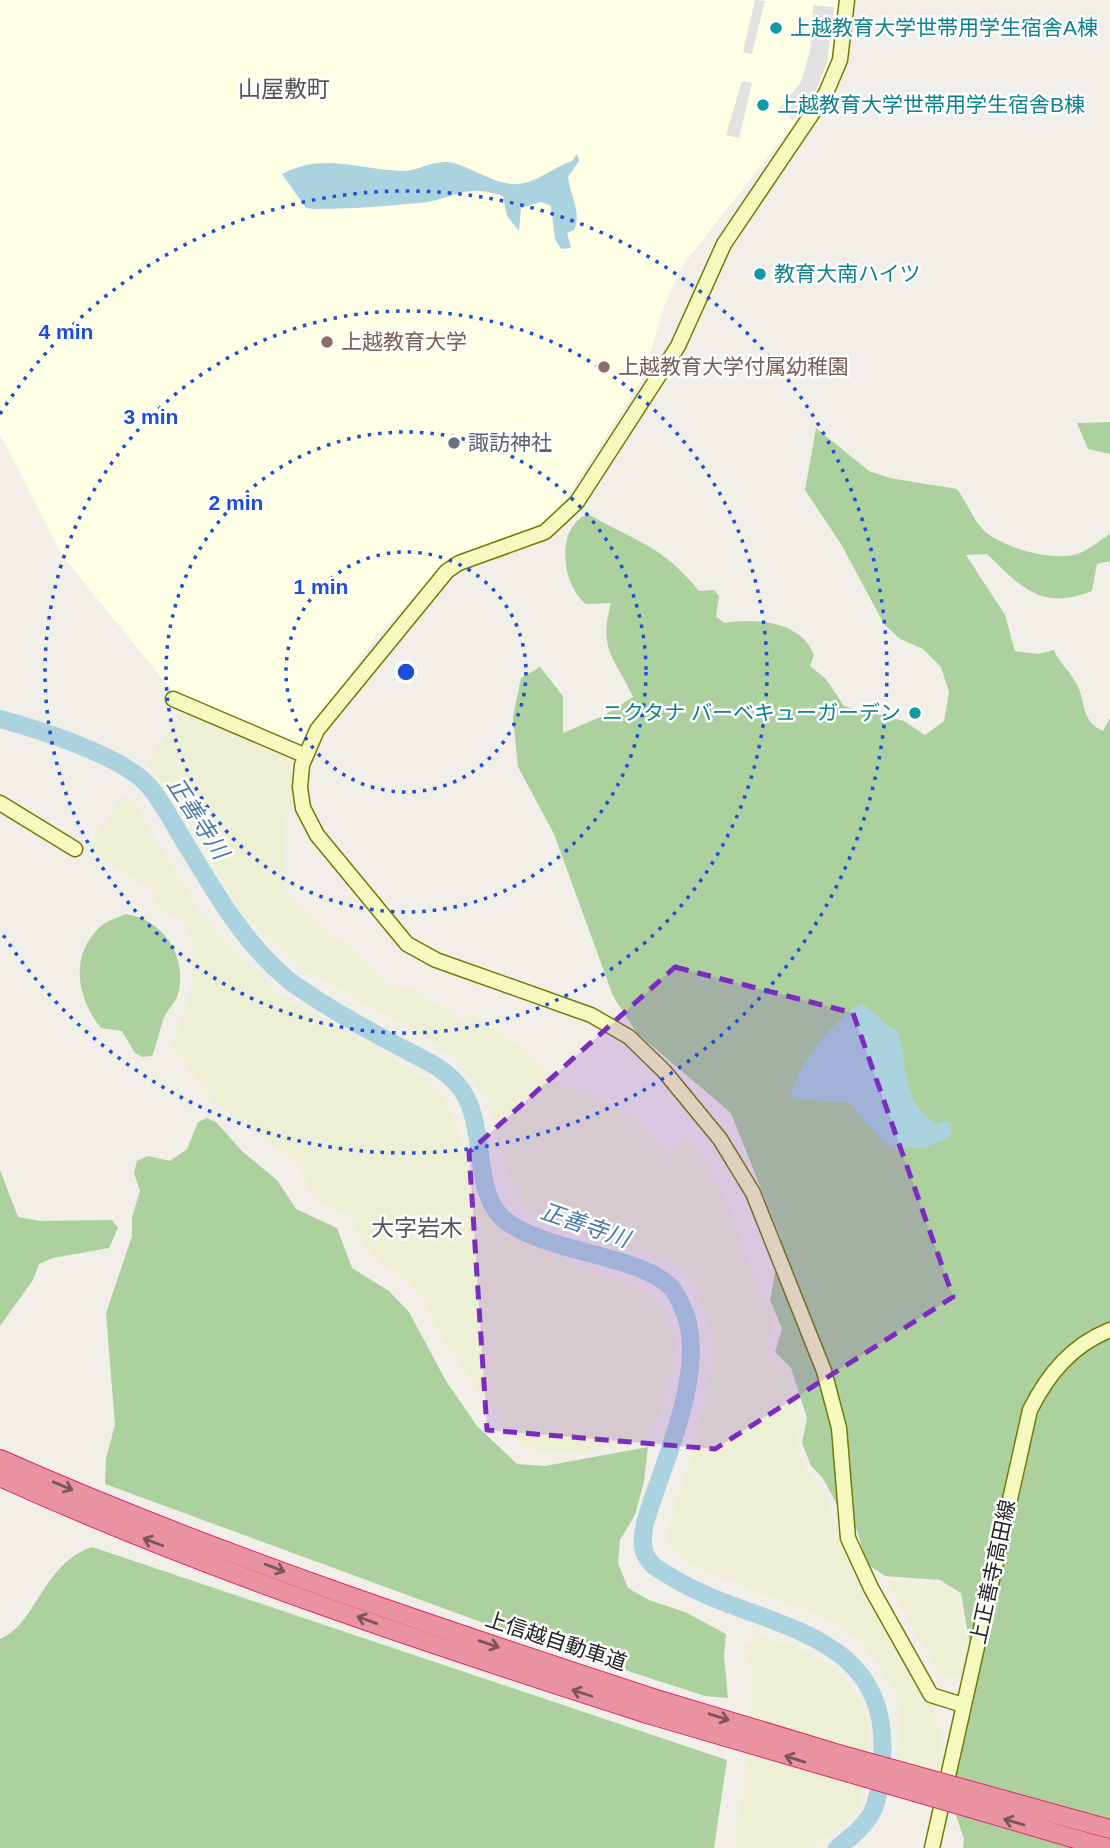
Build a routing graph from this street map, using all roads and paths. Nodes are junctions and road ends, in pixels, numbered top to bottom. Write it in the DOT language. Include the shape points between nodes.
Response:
graph roads {
  1 [pos="847,0"];
  2 [pos="173,699"];
  3 [pos="304,755"];
  4 [pos="0,803"];
  5 [pos="75,849"];
  6 [pos="1110,1329"];
  7 [pos="0,1459"];
  8 [pos="0,1477"];
  9 [pos="963,1705"];
  10 [pos="650,1706"];
  11 [pos="1110,1829"];
  12 [pos="1082,1831"];
  13 [pos="932,1848"];
  14 [pos="1109,1848"];
  1 -- 3 [label="street" via="840,60 826,93 724,244 678,346 577,502 545,532 447,571 317,730"];
  2 -- 3 [label="street"];
  3 -- 9 [label="street" via="300,787 309,822 407,944 436,960 591,1015 629,1037 664,1070 720,1139 753,1193 824,1371 839,1427 848,1538 870,1588 931,1695"];
  4 -- 5 [label="street"];
  6 -- 9 [label="street, 上正善寺高田線" via="1066,1357 1030,1410"];
  7 -- 10 [label="highway, 上信越自動車道, one-way" via="154,1523"];
  10 -- 8 [label="highway, 上信越自動車道, one-way" via="276,1588"];
  9 -- 13 [label="street, 上正善寺高田線"];
  10 -- 12 [label="highway, 上信越自動車道, bridge"];
  11 -- 12 [label="highway, 上信越自動車道"];
  12 -- 14 [label="highway, 上信越自動車道"];
}
